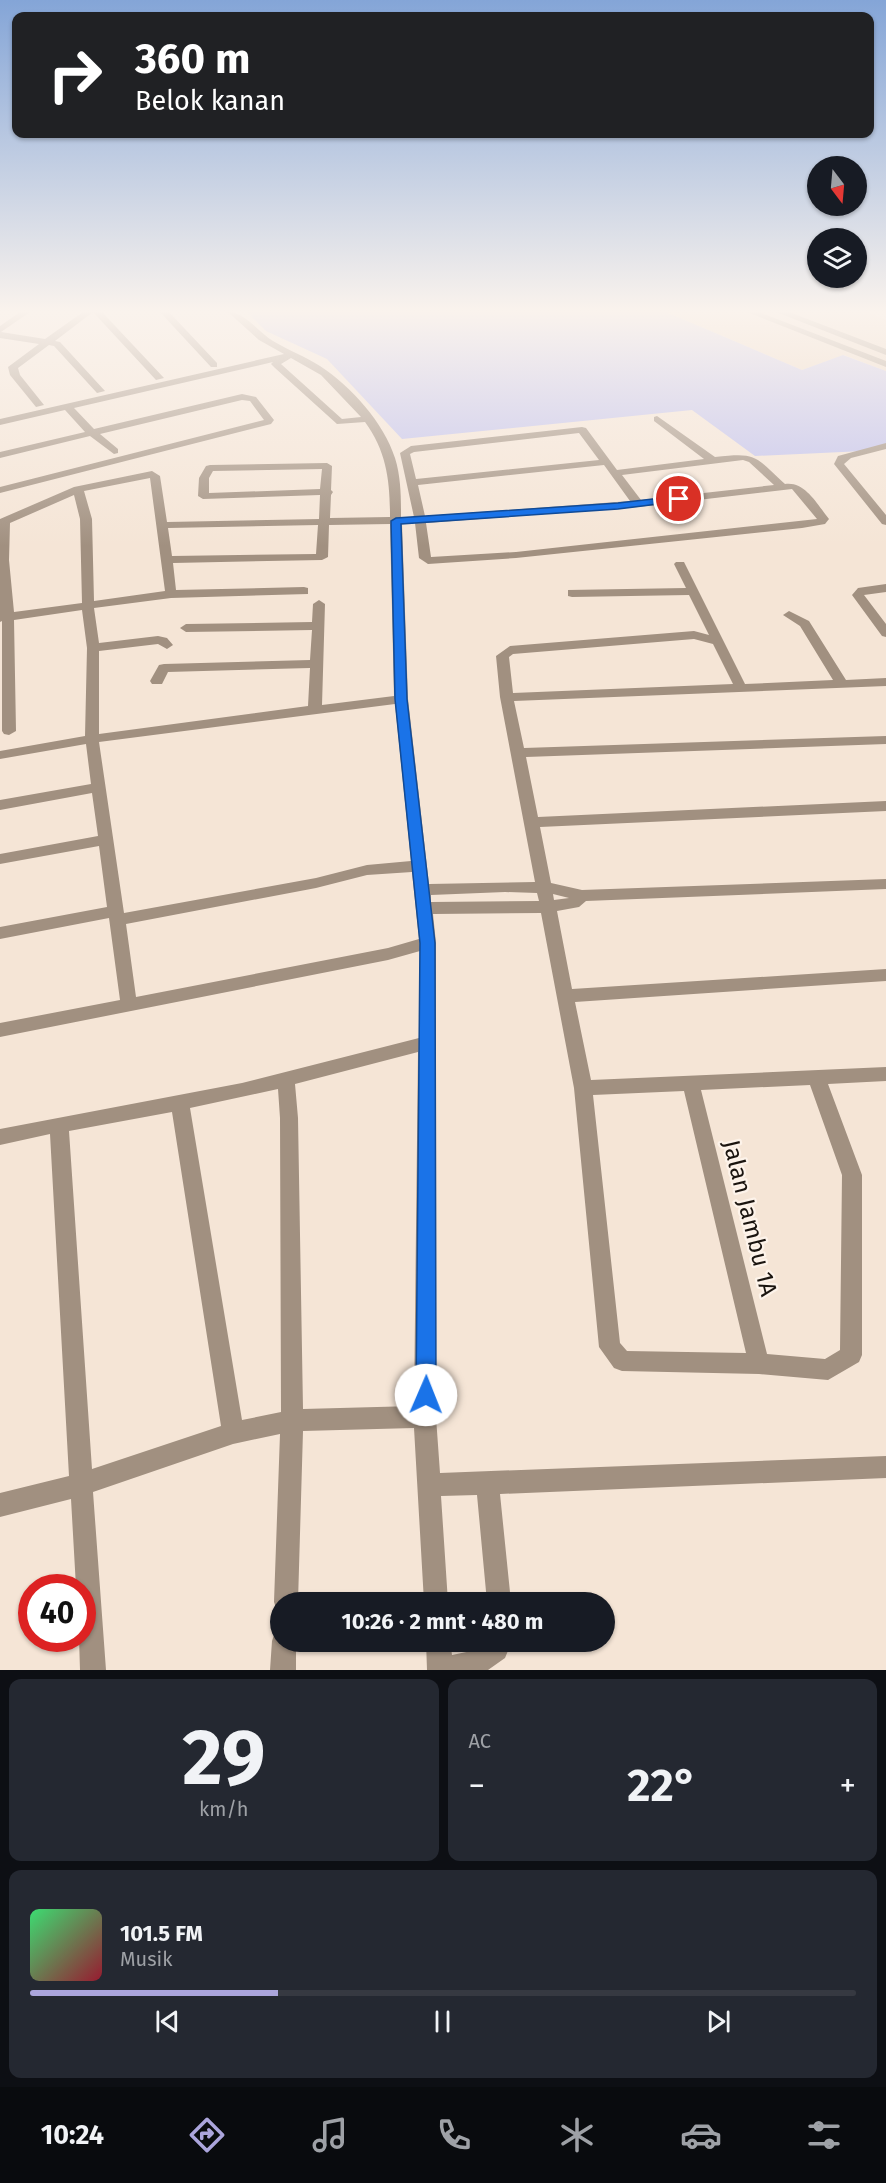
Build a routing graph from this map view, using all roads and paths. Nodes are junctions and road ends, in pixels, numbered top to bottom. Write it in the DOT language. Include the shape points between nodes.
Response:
graph roads {
  1 [pos="27,390"];
  2 [pos="105,390"];
  3 [pos="137,390"];
  4 [pos="304,390"];
  5 [pos="340,390"];
  6 [pos="100,391"];
  7 [pos="39,405"];
  8 [pos="68,407"];
  9 [pos="0,413"];
  10 [pos="657,418"];
  11 [pos="367,419"];
  12 [pos="0,422"];
  13 [pos="92,434"];
  14 [pos="886,446"];
  15 [pos="114,451"];
  16 [pos="0,455"];
  17 [pos="712,460"];
  18 [pos="607,462"];
  19 [pos="615,472"];
  20 [pos="411,483"];
  21 [pos="781,486"];
  22 [pos="78,489"];
  23 [pos="0,490"];
  24 [pos="327,492"];
  25 [pos="638,504"];
  26 [pos="420,520"];
  27 [pos="3,521"];
  28 [pos="396,521"];
  29 [pos="886,522"];
  30 [pos="324,523"];
  31 [pos="161,525"];
  32 [pos="165,560"];
  33 [pos="680,564"];
  34 [pos="886,588"];
  35 [pos="304,591"];
  36 [pos="693,591"];
  37 [pos="572,593"];
  38 [pos="171,594"];
  39 [pos="319,604"];
  40 [pos="88,605"];
  41 [pos="789,615"];
  42 [pos="4,618"];
  43 [pos="318,626"];
  44 [pos="186,628"];
  45 [pos="886,633"];
  46 [pos="718,641"];
  47 [pos="166,645"];
  48 [pos="93,648"];
  49 [pos="316,664"];
  50 [pos="157,681"];
  51 [pos="886,682"];
  52 [pos="842,684"];
  53 [pos="741,688"];
  54 [pos="507,697"];
  55 [pos="401,699"];
  56 [pos="315,711"];
  57 [pos="9,731"];
  58 [pos="92,739"];
  59 [pos="886,740"];
  60 [pos="518,753"];
  61 [pos="0,755"];
  62 [pos="97,788"];
  63 [pos="0,805"];
  64 [pos="886,806"];
  65 [pos="533,822"];
  66 [pos="105,840"];
  67 [pos="0,859"];
  68 [pos="420,866"];
  69 [pos="886,884"];
  70 [pos="544,887"];
  71 [pos="423,890"];
  72 [pos="582,896"];
  73 [pos="548,907"];
  74 [pos="425,908"];
  75 [pos="116,915"];
  76 [pos="0,933"];
  77 [pos="428,943"];
  78 [pos="886,975"];
  79 [pos="565,996"];
  80 [pos="129,1005"];
  81 [pos="0,1030"];
  82 [pos="426,1043"];
  83 [pos="886,1074"];
  84 [pos="816,1076"];
  85 [pos="286,1081"];
  86 [pos="691,1083"];
  87 [pos="583,1088"];
  88 [pos="180,1104"];
  89 [pos="59,1124"];
  90 [pos="0,1137"];
  91 [pos="759,1364"];
  92 [pos="425,1417"];
  93 [pos="292,1421"];
  94 [pos="233,1433"];
  95 [pos="886,1467"];
  96 [pos="487,1483"];
  97 [pos="83,1484"];
  98 [pos="428,1485"];
  99 [pos="0,1505"];
  100 [pos="286,1592"];
  101 [pos="435,1592"];
  102 [pos="498,1592"];
  103 [pos="284,1652"];
  104 [pos="439,1652"];
  105 [pos="494,1652"];
  106 [pos="93,1670"];
  107 [pos="283,1670"];
  108 [pos="440,1670"];
  1 -- 7 [label="street"];
  2 -- 6 [label="street"];
  3 -- 8 [label="street"];
  4 -- 11 [label="street" via="340,422"];
  5 -- 11 [label="street"];
  6 -- 7 [label="street"];
  7 -- 9 [label="street"];
  8 -- 12 [label="street"];
  8 -- 13 [label="street"];
  10 -- 17 [label="street"];
  11 -- 28 [label="street" via="389,458"];
  13 -- 15 [label="street"];
  13 -- 16 [label="street"];
  13 -- 23 [label="street" via="242,397 253,399 269,420"];
  14 -- 29 [label="street" via="842,458 839,464"];
  17 -- 19 [label="street"];
  17 -- 21 [label="street" via="753,460"];
  18 -- 19 [label="street"];
  18 -- 20 [label="street"];
  18 -- 20 [label="street" via="582,429 406,450"];
  19 -- 25 [label="street"];
  20 -- 26 [label="street"];
  21 -- 25 [label="street"];
  21 -- 26 [label="street" via="798,488 823,519 821,522 435,562 425,558"];
  22 -- 27 [label="street"];
  22 -- 31 [label="street" via="152,474"];
  22 -- 40 [label="street" via="86,519"];
  24 -- 24 [label="street" via="230,496 203,496 208,469 244,466 326,465"];
  24 -- 30 [label="street"];
  25 -- 26 [label="street"];
  26 -- 28 [label="street"];
  27 -- 42 [label="street"];
  28 -- 30 [label="street"];
  28 -- 55 [label="street"];
  30 -- 31 [label="street"];
  30 -- 32 [label="street" via="322,557"];
  31 -- 32 [label="street"];
  32 -- 38 [label="street"];
  33 -- 36 [label="street"];
  34 -- 45 [label="street" via="858,595"];
  35 -- 38 [label="street"];
  36 -- 37 [label="street"];
  36 -- 46 [label="street"];
  38 -- 40 [label="street"];
  39 -- 43 [label="street"];
  40 -- 42 [label="street"];
  40 -- 48 [label="street"];
  41 -- 52 [label="street" via="805,624"];
  42 -- 57 [label="street"];
  43 -- 44 [label="street"];
  43 -- 49 [label="street"];
  46 -- 53 [label="street"];
  46 -- 54 [label="street" via="694,635 510,650 502,656"];
  47 -- 48 [label="street" via="158,640"];
  48 -- 58 [label="street"];
  49 -- 50 [label="street" via="164,668"];
  49 -- 56 [label="street"];
  51 -- 52 [label="street"];
  52 -- 53 [label="street"];
  53 -- 54 [label="street"];
  54 -- 60 [label="street"];
  55 -- 56 [label="street"];
  55 -- 68 [label="street"];
  56 -- 58 [label="street"];
  58 -- 61 [label="street"];
  58 -- 62 [label="street"];
  59 -- 60 [label="street"];
  60 -- 65 [label="street"];
  62 -- 63 [label="street"];
  62 -- 66 [label="street"];
  64 -- 65 [label="street"];
  65 -- 70 [label="street"];
  66 -- 67 [label="street"];
  66 -- 75 [label="street"];
  68 -- 71 [label="street"];
  68 -- 75 [label="street" via="368,870 316,883"];
  69 -- 72 [label="street"];
  70 -- 71 [label="street"];
  70 -- 72 [label="street" via="567,889"];
  70 -- 73 [label="street"];
  71 -- 74 [label="street"];
  72 -- 73 [label="street" via="573,903"];
  73 -- 74 [label="street"];
  73 -- 79 [label="street"];
  74 -- 77 [label="street"];
  75 -- 76 [label="street"];
  75 -- 80 [label="street"];
  77 -- 80 [label="street"];
  77 -- 82 [label="street"];
  78 -- 79 [label="street"];
  79 -- 87 [label="street"];
  80 -- 81 [label="street"];
  82 -- 85 [label="street"];
  82 -- 92 [label="street"];
  83 -- 84 [label="street"];
  84 -- 86 [label="street"];
  84 -- 91 [label="street" via="852,1175 851,1355 828,1370"];
  85 -- 88 [label="street"];
  85 -- 93 [label="street"];
  86 -- 87 [label="street"];
  86 -- 91 [label="street, Jalan Jambu 1A"];
  87 -- 91 [label="street" via="610,1347 622,1361"];
  88 -- 89 [label="street"];
  88 -- 94 [label="street"];
  89 -- 90 [label="street"];
  89 -- 97 [label="street"];
  92 -- 93 [label="street"];
  92 -- 98 [label="street"];
  93 -- 94 [label="street"];
  93 -- 100 [label="street"];
  94 -- 97 [label="street"];
  95 -- 96 [label="street"];
  96 -- 98 [label="street"];
  96 -- 102 [label="street"];
  97 -- 99 [label="street"];
  97 -- 106 [label="street"];
  98 -- 101 [label="street"];
  103 -- 107 [label="street"];
  104 -- 108 [label="street"];
  105 -- 108 [label="street" via="480,1661"];
}
